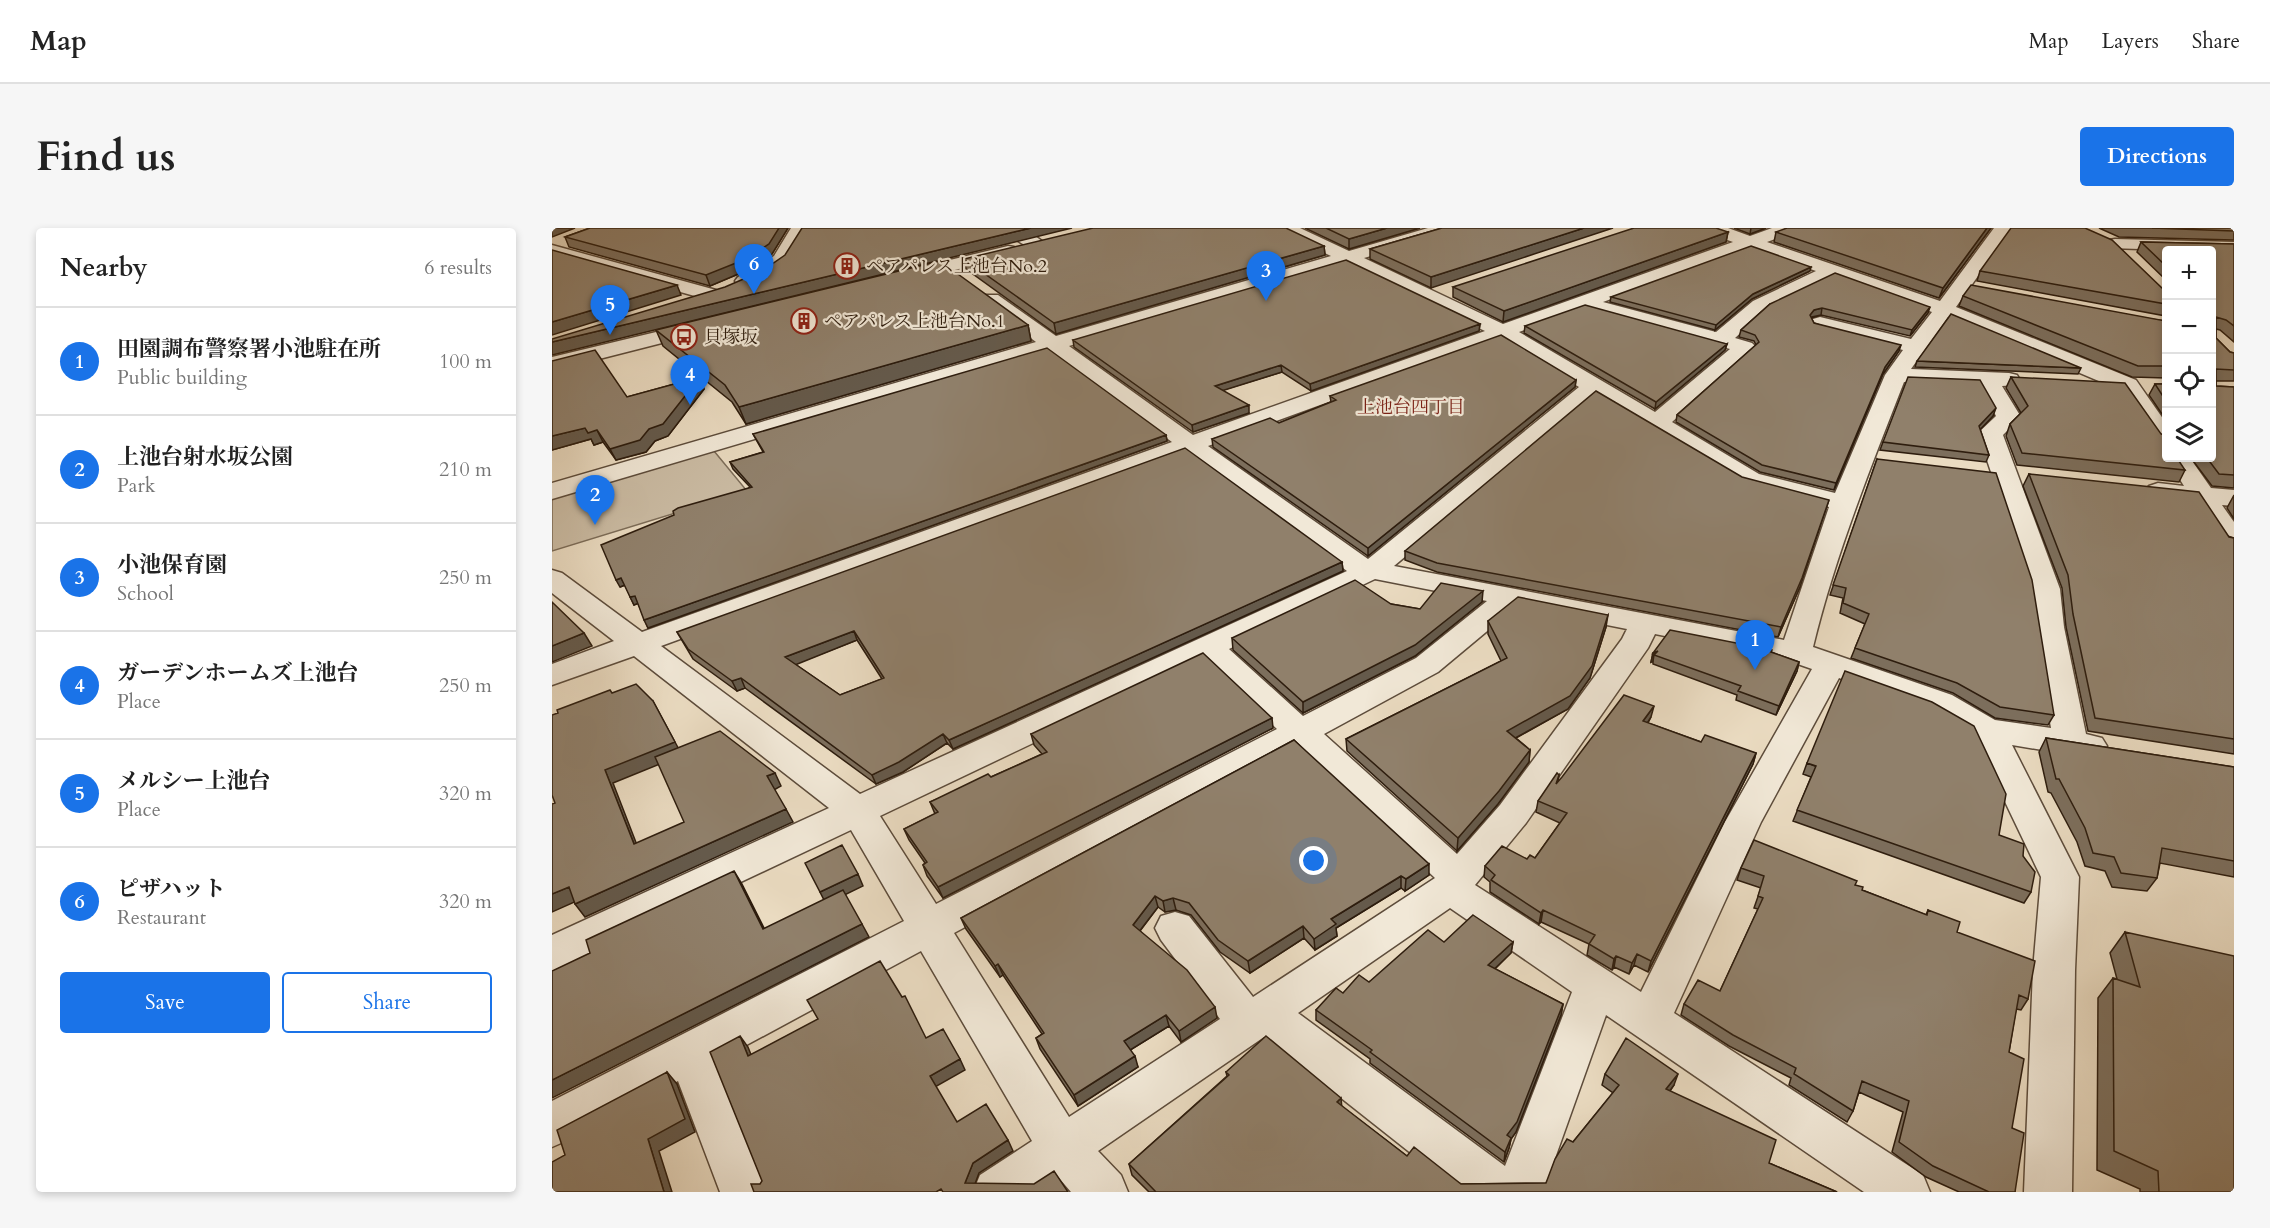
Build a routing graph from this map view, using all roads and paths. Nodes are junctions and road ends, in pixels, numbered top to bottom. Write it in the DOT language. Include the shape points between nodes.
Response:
graph roads {
  1 [pos="800,228"];
  2 [pos="1012,228"];
  3 [pos="1286,228"];
  4 [pos="1447,228"];
  5 [pos="1711,228"];
  6 [pos="1788,228"];
  7 [pos="2003,228"];
  8 [pos="2196,228"];
  9 [pos="2096,235"];
  10 [pos="574,236"];
  11 [pos="1059,239"];
  12 [pos="1751,242"];
  13 [pos="1037,244"];
  14 [pos="2115,244"];
  15 [pos="552,245"];
  16 [pos="2226,247"];
  17 [pos="552,250"];
  18 [pos="1346,258"];
  19 [pos="2132,260"];
  20 [pos="946,266"];
  21 [pos="1832,270"];
  22 [pos="888,280"];
  23 [pos="1450,289"];
  24 [pos="709,294"];
  25 [pos="1428,297"];
  26 [pos="1583,302"];
  27 [pos="675,305"];
  28 [pos="1944,309"];
  29 [pos="726,321"];
  30 [pos="1820,323"];
  31 [pos="1502,331"];
  32 [pos="1719,340"];
  33 [pos="1052,344"];
  34 [pos="1916,347"];
  35 [pos="552,364"];
  36 [pos="1896,375"];
  37 [pos="1986,379"];
  38 [pos="2033,381"];
  39 [pos="2069,383"];
  40 [pos="2128,385"];
  41 [pos="1594,386"];
  42 [pos="2157,387"];
  43 [pos="1657,423"];
  44 [pos="2162,434"];
  45 [pos="1191,444"];
  46 [pos="1862,457"];
  47 [pos="1892,462"];
  48 [pos="2181,462"];
  49 [pos="2139,489"];
  50 [pos="552,491"];
  51 [pos="2203,495"];
  52 [pos="2234,498"];
  53 [pos="1844,503"];
  54 [pos="2234,542"];
  55 [pos="1372,570"];
  56 [pos="552,579"];
  57 [pos="1510,597"];
  58 [pos="1644,623"];
  59 [pos="638,644"];
  60 [pos="1208,647"];
  61 [pos="1796,652"];
  62 [pos="1831,663"];
  63 [pos="552,675"];
  64 [pos="1298,730"];
  65 [pos="1987,730"];
  66 [pos="2071,743"];
  67 [pos="2118,750"];
  68 [pos="858,811"];
  69 [pos="1454,883"];
  70 [pos="928,926"];
  71 [pos="1175,928"];
  72 [pos="552,954"];
  73 [pos="1596,986"];
  74 [pos="1257,1018"];
  75 [pos="1649,1021"];
  76 [pos="689,1052"];
  77 [pos="552,1125"];
  78 [pos="1063,1149"];
  79 [pos="744,1192"];
  80 [pos="996,1192"];
  81 [pos="1104,1192"];
  82 [pos="1499,1192"];
  83 [pos="1520,1192"];
  84 [pos="1906,1192"];
  85 [pos="2048,1192"];
  1 -- 24 [label="street" via="781,260 753,278"];
  2 -- 13 [label="street"];
  3 -- 18 [label="street"];
  4 -- 18 [label="street"];
  5 -- 12 [label="street"];
  6 -- 12 [label="street"];
  7 -- 28 [label="street" via="1970,288"];
  8 -- 16 [label="street"];
  9 -- 14 [label="street"];
  10 -- 15 [label="street"];
  11 -- 13 [label="street"];
  12 -- 21 [label="street"];
  12 -- 26 [label="street"];
  13 -- 20 [label="street"];
  14 -- 16 [label="street"];
  14 -- 19 [label="street"];
  17 -- 24 [label="street"];
  18 -- 25 [label="street"];
  18 -- 33 [label="street"];
  20 -- 22 [label="street"];
  20 -- 33 [label="street"];
  21 -- 28 [label="street"];
  21 -- 32 [label="street" via="1760,306"];
  23 -- 25 [label="street"];
  24 -- 27 [label="street"];
  25 -- 31 [label="street"];
  26 -- 31 [label="street"];
  26 -- 32 [label="street"];
  28 -- 34 [label="street"];
  28 -- 40 [label="street"];
  29 -- 35 [label="street"];
  30 -- 34 [label="street"];
  31 -- 41 [label="street"];
  31 -- 45 [label="street"];
  32 -- 43 [label="street" via="1744,347"];
  33 -- 45 [label="street"];
  33 -- 50 [label="street"];
  34 -- 36 [label="street"];
  36 -- 37 [label="street"];
  36 -- 46 [label="street"];
  37 -- 38 [label="street"];
  37 -- 66 [label="street" via="2009,417 1990,432 2045,589"];
  39 -- 40 [label="street"];
  40 -- 42 [label="street"];
  40 -- 44 [label="street"];
  41 -- 43 [label="street"];
  41 -- 55 [label="street"];
  43 -- 53 [label="street" via="1750,479"];
  45 -- 55 [label="street" via="1354,564"];
  45 -- 59 [label="street"];
  46 -- 47 [label="street"];
  46 -- 53 [label="street"];
  48 -- 51 [label="street"];
  49 -- 51 [label="street"];
  51 -- 52 [label="street"];
  51 -- 54 [label="street"];
  53 -- 61 [label="street"];
  55 -- 57 [label="street"];
  55 -- 60 [label="street"];
  56 -- 59 [label="street"];
  57 -- 58 [label="street"];
  57 -- 64 [label="street" via="1427,665"];
  58 -- 61 [label="street"];
  58 -- 69 [label="street" via="1637,641 1520,805"];
  59 -- 63 [label="street"];
  59 -- 68 [label="street"];
  60 -- 64 [label="street"];
  60 -- 68 [label="street"];
  61 -- 62 [label="street"];
  62 -- 65 [label="street" via="1940,703"];
  62 -- 75 [label="street" via="1743,822"];
  64 -- 69 [label="street"];
  64 -- 70 [label="street"];
  65 -- 66 [label="street"];
  65 -- 85 [label="street" via="2060,877"];
  66 -- 67 [label="street"];
  68 -- 70 [label="street"];
  68 -- 72 [label="street"];
  69 -- 73 [label="street"];
  69 -- 74 [label="street"];
  70 -- 76 [label="street"];
  70 -- 78 [label="street"];
  71 -- 74 [label="street"];
  73 -- 75 [label="street"];
  73 -- 83 [label="street"];
  74 -- 78 [label="street"];
  74 -- 82 [label="street"];
  75 -- 84 [label="street"];
  76 -- 77 [label="street"];
  76 -- 79 [label="street"];
  78 -- 80 [label="street"];
  78 -- 81 [label="street"];
}
